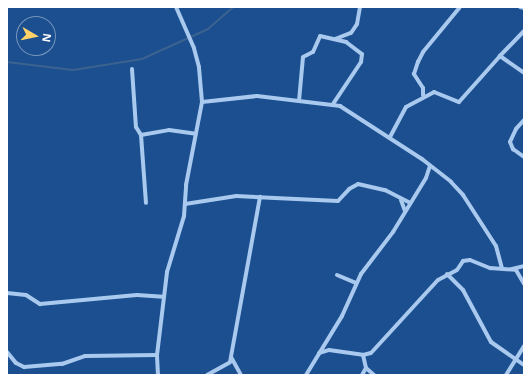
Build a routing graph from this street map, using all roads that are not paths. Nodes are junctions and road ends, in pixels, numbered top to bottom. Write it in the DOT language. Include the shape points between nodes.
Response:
graph roads {
  1 [pos="176,7"];
  2 [pos="360,7"];
  3 [pos="460,7"];
  4 [pos="520,7"];
  5 [pos="524,8"];
  6 [pos="524,31"];
  7 [pos="335,39"];
  8 [pos="500,56"];
  9 [pos="132,69"];
  10 [pos="524,74"];
  11 [pos="423,95"];
  12 [pos="299,100"];
  13 [pos="202,102"];
  14 [pos="333,104"];
  15 [pos="524,120"];
  16 [pos="196,134"];
  17 [pos="141,135"];
  18 [pos="390,137"];
  19 [pos="524,158"];
  20 [pos="430,166"];
  21 [pos="260,197"];
  22 [pos="401,200"];
  23 [pos="146,203"];
  24 [pos="410,203"];
  25 [pos="185,204"];
  26 [pos="405,211"];
  27 [pos="524,266"];
  28 [pos="502,268"];
  29 [pos="512,269"];
  30 [pos="447,274"];
  31 [pos="337,275"];
  32 [pos="356,283"];
  33 [pos="524,284"];
  34 [pos="7,293"];
  35 [pos="163,297"];
  36 [pos="524,346"];
  37 [pos="7,352"];
  38 [pos="319,353"];
  39 [pos="157,355"];
  40 [pos="363,356"];
  41 [pos="231,357"];
  42 [pos="516,357"];
  43 [pos="524,365"];
  44 [pos="366,368"];
  45 [pos="158,375"];
  46 [pos="207,375"];
  47 [pos="240,375"];
  48 [pos="306,375"];
  49 [pos="362,375"];
  50 [pos="374,375"];
  51 [pos="506,375"];
  1 -- 13 [label="street" via="197,61"];
  2 -- 7 [label="street" via="357,24 352,33"];
  3 -- 11 [label="street" via="423,52 418,62 414,74 423,88"];
  4 -- 5 [label="street"];
  6 -- 8 [label="street"];
  7 -- 12 [label="street" via="320,36 313,52 303,57"];
  7 -- 14 [label="street" via="346,42 363,57"];
  8 -- 10 [label="street"];
  8 -- 11 [label="street" via="459,102 434,92"];
  9 -- 17 [label="street" via="136,127"];
  11 -- 18 [label="street" via="406,107"];
  12 -- 13 [label="street" via="257,96"];
  12 -- 14 [label="street"];
  13 -- 16 [label="street"];
  14 -- 18 [label="street"];
  15 -- 19 [label="street" via="510,142 513,149"];
  16 -- 17 [label="street" via="169,130"];
  16 -- 25 [label="street"];
  17 -- 23 [label="street"];
  18 -- 20 [label="street"];
  20 -- 24 [label="street" via="426,178"];
  20 -- 28 [label="street" via="463,195 496,246"];
  21 -- 22 [label="street" via="338,201 349,188 358,184 385,190"];
  21 -- 25 [label="street" via="236,196"];
  21 -- 41 [label="street"];
  22 -- 24 [label="street"];
  22 -- 26 [label="street"];
  24 -- 26 [label="street"];
  25 -- 35 [label="street"];
  26 -- 32 [label="street"];
  27 -- 29 [label="street"];
  28 -- 29 [label="street"];
  28 -- 30 [label="street" via="490,268 470,260 463,261 457,270"];
  29 -- 33 [label="street" via="516,270"];
  30 -- 40 [label="street" via="409,310 378,348"];
  30 -- 42 [label="street" via="463,290 491,342"];
  31 -- 32 [label="street"];
  32 -- 38 [label="street" via="342,316"];
  34 -- 35 [label="street" via="26,295 40,304 137,295"];
  35 -- 39 [label="street"];
  36 -- 42 [label="street"];
  37 -- 39 [label="street" via="16,363 24,367 62,364 85,356"];
  38 -- 40 [label="street" via="329,350"];
  38 -- 48 [label="street"];
  39 -- 45 [label="street"];
  40 -- 44 [label="street"];
  41 -- 46 [label="street" via="228,364"];
  41 -- 47 [label="street"];
  42 -- 43 [label="street"];
  42 -- 51 [label="street"];
  44 -- 49 [label="street"];
  44 -- 50 [label="street"];
}
